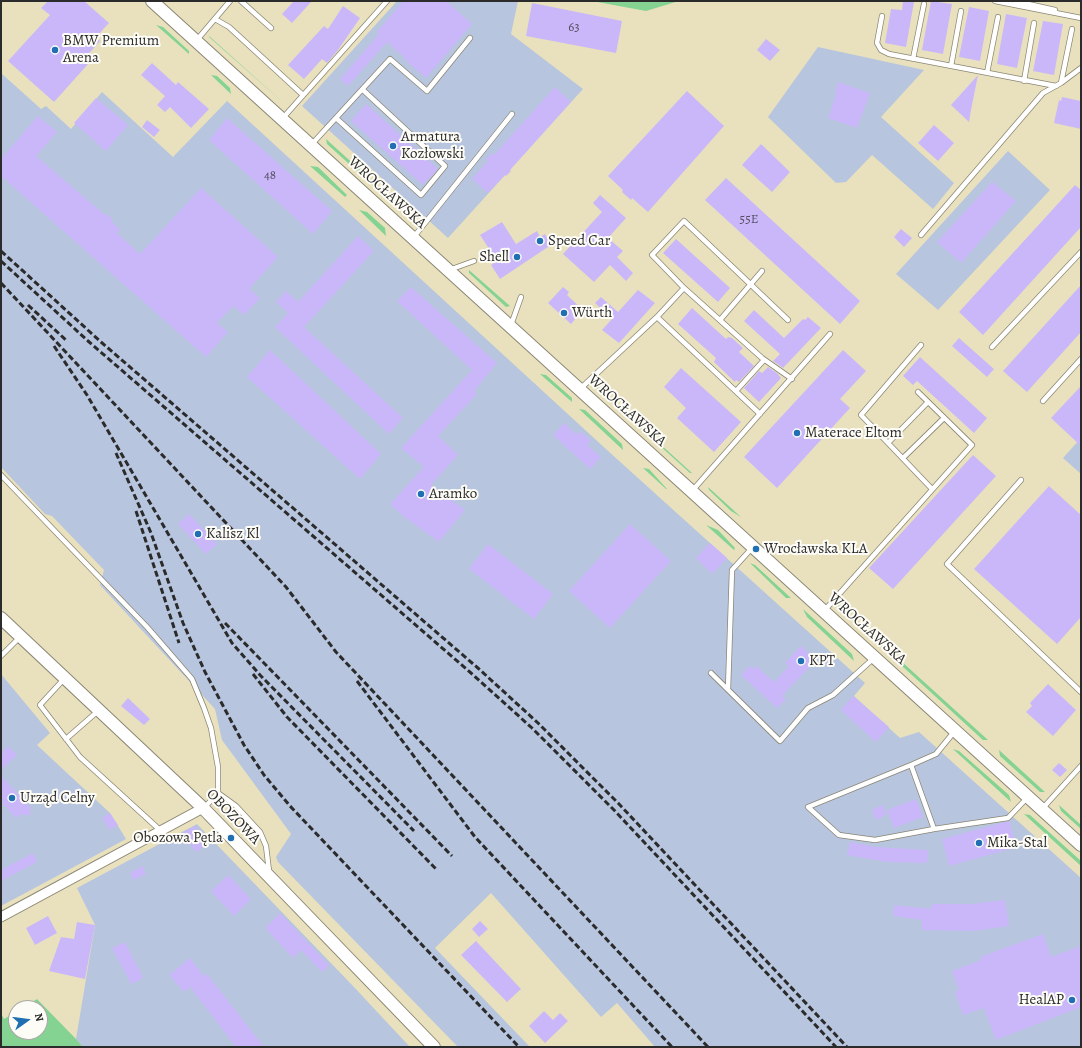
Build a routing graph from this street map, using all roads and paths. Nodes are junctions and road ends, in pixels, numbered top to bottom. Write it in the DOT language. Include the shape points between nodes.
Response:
graph roads {
  1 [pos="152,1"];
  2 [pos="230,1"];
  3 [pos="242,1"];
  4 [pos="387,1"];
  5 [pos="995,1"];
  6 [pos="1015,1"];
  7 [pos="924,4"];
  8 [pos="961,10"];
  9 [pos="1068,15"];
  10 [pos="882,16"];
  11 [pos="998,17"];
  12 [pos="1081,18"];
  13 [pos="215,19"];
  14 [pos="1034,23"];
  15 [pos="271,28"];
  16 [pos="1072,29"];
  17 [pos="470,38"];
  18 [pos="196,41"];
  19 [pos="913,59"];
  20 [pos="950,66"];
  21 [pos="1081,68"];
  22 [pos="987,73"];
  23 [pos="1024,81"];
  24 [pos="1061,83"];
  25 [pos="1056,86"];
  26 [pos="363,90"];
  27 [pos="303,95"];
  28 [pos="512,114"];
  29 [pos="336,118"];
  30 [pos="282,119"];
  31 [pos="310,145"];
  32 [pos="921,235"];
  33 [pos="413,238"];
  34 [pos="1081,252"];
  35 [pos="474,261"];
  36 [pos="449,270"];
  37 [pos="762,272"];
  38 [pos="752,284"];
  39 [pos="684,288"];
  40 [pos="521,297"];
  41 [pos="657,317"];
  42 [pos="720,320"];
  43 [pos="788,320"];
  44 [pos="511,327"];
  45 [pos="830,334"];
  46 [pos="922,346"];
  47 [pos="992,347"];
  48 [pos="1081,359"];
  49 [pos="764,360"];
  50 [pos="792,379"];
  51 [pos="580,390"];
  52 [pos="736,391"];
  53 [pos="918,392"];
  54 [pos="1043,401"];
  55 [pos="928,402"];
  56 [pos="760,414"];
  57 [pos="944,418"];
  58 [pos="888,443"];
  59 [pos="903,458"];
  60 [pos="1,475"];
  61 [pos="1021,480"];
  62 [pos="932,489"];
  63 [pos="692,492"];
  64 [pos="753,546"];
  65 [pos="824,611"];
  66 [pos="1,618"];
  67 [pos="20,637"];
  68 [pos="1,656"];
  69 [pos="875,657"];
  70 [pos="711,673"];
  71 [pos="64,679"];
  72 [pos="728,689"];
  73 [pos="1081,692"];
  74 [pos="98,711"];
  75 [pos="955,730"];
  76 [pos="66,739"];
  77 [pos="911,765"];
  78 [pos="1081,766"];
  79 [pos="218,793"];
  80 [pos="1028,797"];
  81 [pos="203,808"];
  82 [pos="1042,809"];
  83 [pos="934,829"];
  84 [pos="161,831"];
  85 [pos="1081,845"];
  86 [pos="270,878"];
  87 [pos="1,917"];
  88 [pos="434,1047"];
  1 -- 18 [label="street, WROCŁAWSKA"];
  2 -- 13 [label="lane"];
  3 -- 15 [label="lane"];
  4 -- 27 [label="lane"];
  5 -- 9 [label="lane"];
  6 -- 9 [label="lane"];
  7 -- 19 [label="lane"];
  8 -- 20 [label="lane"];
  9 -- 12 [label="lane"];
  10 -- 19 [label="lane" via="877,43 881,50"];
  11 -- 22 [label="lane"];
  13 -- 18 [label="lane"];
  13 -- 27 [label="lane" via="229,27"];
  14 -- 23 [label="lane"];
  16 -- 24 [label="lane"];
  17 -- 26 [label="lane" via="427,91 390,58"];
  18 -- 30 [label="street, WROCŁAWSKA"];
  19 -- 20 [label="lane"];
  20 -- 22 [label="lane"];
  21 -- 24 [label="lane"];
  22 -- 23 [label="lane"];
  23 -- 25 [label="lane"];
  24 -- 25 [label="lane"];
  25 -- 32 [label="lane" via="1043,93"];
  26 -- 29 [label="lane"];
  26 -- 29 [label="lane" via="445,166 421,194"];
  27 -- 30 [label="lane"];
  28 -- 33 [label="lane"];
  29 -- 31 [label="lane"];
  30 -- 31 [label="street, WROCŁAWSKA"];
  31 -- 33 [label="street, WROCŁAWSKA"];
  33 -- 36 [label="street, WROCŁAWSKA"];
  34 -- 47 [label="lane"];
  35 -- 36 [label="lane"];
  36 -- 44 [label="street, WROCŁAWSKA"];
  37 -- 38 [label="lane"];
  38 -- 39 [label="lane" via="684,221 652,255"];
  38 -- 42 [label="lane"];
  38 -- 43 [label="lane"];
  39 -- 41 [label="lane"];
  39 -- 42 [label="lane"];
  40 -- 44 [label="lane"];
  41 -- 51 [label="lane"];
  41 -- 52 [label="lane"];
  42 -- 49 [label="lane"];
  44 -- 51 [label="street, WROCŁAWSKA"];
  45 -- 50 [label="lane"];
  46 -- 58 [label="lane" via="861,415"];
  48 -- 54 [label="lane"];
  49 -- 50 [label="lane"];
  49 -- 52 [label="lane"];
  50 -- 56 [label="lane"];
  51 -- 63 [label="street, WROCŁAWSKA"];
  52 -- 56 [label="lane"];
  53 -- 55 [label="lane"];
  55 -- 57 [label="lane"];
  55 -- 58 [label="lane"];
  56 -- 63 [label="lane"];
  57 -- 59 [label="lane"];
  57 -- 62 [label="lane" via="972,445"];
  58 -- 59 [label="lane"];
  59 -- 62 [label="lane"];
  60 -- 79 [label="lane" via="147,627 192,680 211,728 218,767"];
  61 -- 73 [label="lane" via="947,564"];
  62 -- 65 [label="lane"];
  63 -- 64 [label="street, WROCŁAWSKA"];
  64 -- 65 [label="street, WROCŁAWSKA"];
  64 -- 72 [label="lane" via="732,570"];
  65 -- 69 [label="street, WROCŁAWSKA"];
  66 -- 67 [label="street, OBOZOWA"];
  67 -- 68 [label="lane"];
  67 -- 71 [label="street, OBOZOWA"];
  69 -- 72 [label="lane" via="833,695 808,708 780,740"];
  69 -- 75 [label="street, WROCŁAWSKA"];
  70 -- 72 [label="lane"];
  71 -- 74 [label="street, OBOZOWA"];
  71 -- 76 [label="lane" via="40,705"];
  74 -- 76 [label="lane"];
  74 -- 81 [label="street, OBOZOWA"];
  75 -- 77 [label="lane" via="936,754"];
  75 -- 80 [label="street, WROCŁAWSKA"];
  76 -- 84 [label="lane" via="80,757"];
  77 -- 83 [label="lane"];
  77 -- 83 [label="lane" via="808,807 839,835 875,840"];
  78 -- 82 [label="lane"];
  79 -- 81 [label="lane"];
  79 -- 86 [label="lane" via="236,806 260,832 266,846"];
  80 -- 82 [label="street, WROCŁAWSKA"];
  80 -- 83 [label="lane" via="1008,818"];
  81 -- 84 [label="street"];
  81 -- 86 [label="street, OBOZOWA"];
  82 -- 85 [label="street, WROCŁAWSKA"];
  84 -- 87 [label="street"];
  86 -- 88 [label="street, OBOZOWA"];
}
